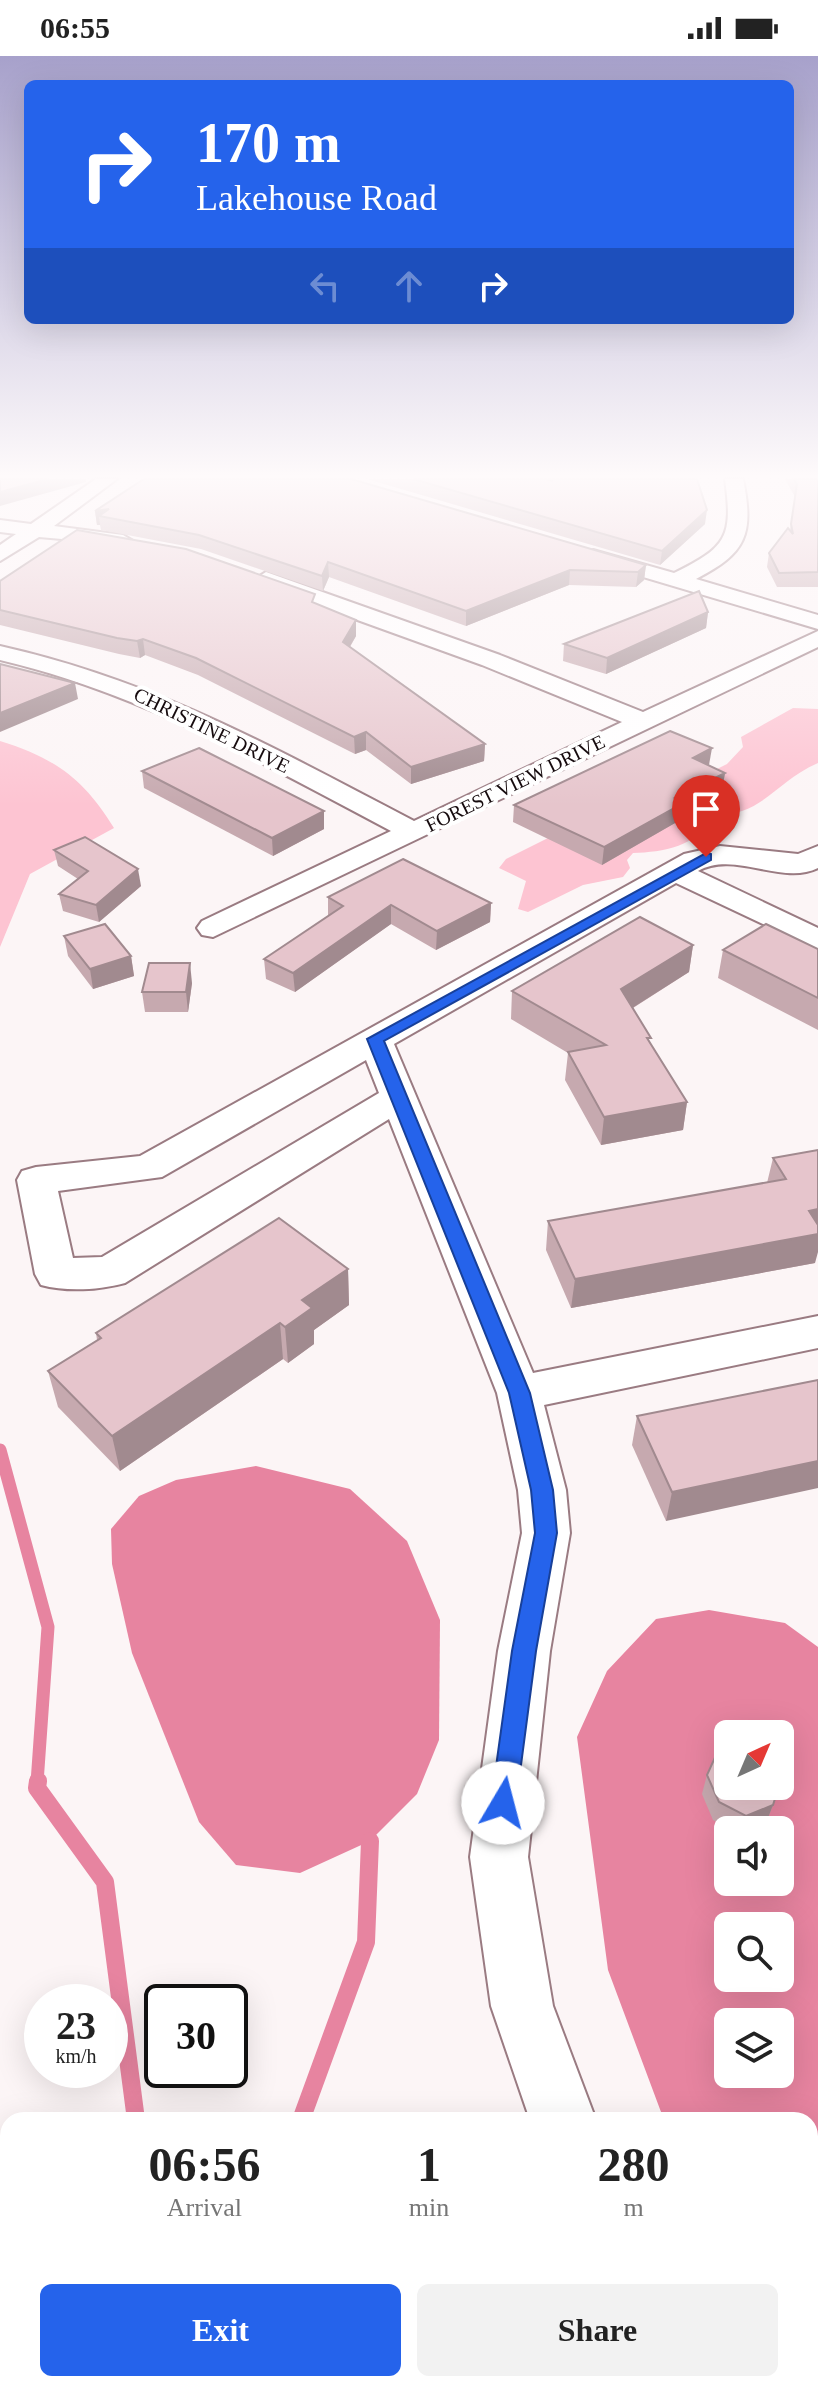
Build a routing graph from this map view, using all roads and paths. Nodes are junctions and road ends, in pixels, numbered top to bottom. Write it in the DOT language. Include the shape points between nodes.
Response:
graph roads {
  1 [pos="289,588"];
  2 [pos="704,588"];
  3 [pos="818,622"];
  4 [pos="818,638"];
  5 [pos="0,653"];
  6 [pos="642,721"];
  7 [pos="414,832"];
  8 [pos="818,855"];
  9 [pos="675,871"];
  10 [pos="213,928"];
  11 [pos="818,940"];
  12 [pos="375,1039"];
  13 [pos="397,1098"];
  14 [pos="818,1332"];
  15 [pos="519,1393"];
  16 [pos="560,2112"];
  1 -- 6 [label="street"];
  2 -- 3 [label="street"];
  4 -- 6 [label="street, FOREST VIEW DRIVE"];
  5 -- 7 [label="street, CHRISTINE DRIVE" via="140,694"];
  6 -- 7 [label="street, FOREST VIEW DRIVE"];
  7 -- 10 [label="street, FOREST VIEW DRIVE"];
  8 -- 9 [label="street" via="804,864 720,855"];
  9 -- 11 [label="street"];
  9 -- 12 [label="street"];
  12 -- 13 [label="street"];
  12 -- 13 [label="street" via="148,1168 36,1180 56,1274 110,1272"];
  13 -- 15 [label="street"];
  14 -- 15 [label="street"];
  15 -- 16 [label="street" via="542,1490 546,1533 522,1667 499,1857 522,2006"];
}
